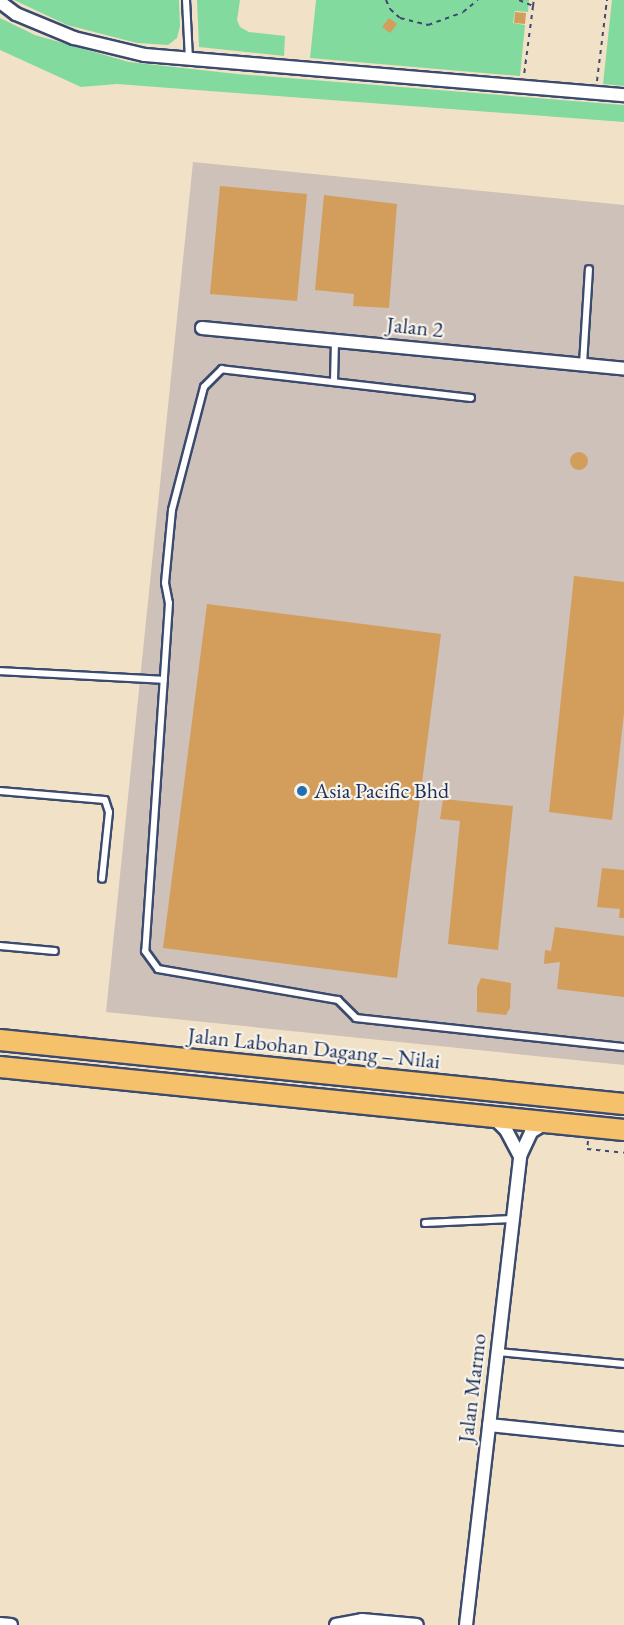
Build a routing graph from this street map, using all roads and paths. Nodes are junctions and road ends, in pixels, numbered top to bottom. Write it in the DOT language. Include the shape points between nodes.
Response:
graph roads {
  1 [pos="186,0"];
  2 [pos="386,0"];
  3 [pos="478,0"];
  4 [pos="519,0"];
  5 [pos="534,0"];
  6 [pos="607,0"];
  7 [pos="0,2"];
  8 [pos="533,6"];
  9 [pos="189,59"];
  10 [pos="534,75"];
  11 [pos="523,80"];
  12 [pos="587,80"];
  13 [pos="624,95"];
  14 [pos="589,269"];
  15 [pos="202,327"];
  16 [pos="335,340"];
  17 [pos="583,365"];
  18 [pos="624,369"];
  19 [pos="334,382"];
  20 [pos="471,398"];
  21 [pos="0,671"];
  22 [pos="165,680"];
  23 [pos="0,791"];
  24 [pos="102,879"];
  25 [pos="0,946"];
  26 [pos="55,951"];
  27 [pos="0,1040"];
  28 [pos="624,1047"];
  29 [pos="0,1067"];
  30 [pos="624,1104"];
  31 [pos="495,1119"];
  32 [pos="544,1124"];
  33 [pos="624,1130"];
  34 [pos="587,1149"];
  35 [pos="624,1153"];
  36 [pos="520,1156"];
  37 [pos="512,1219"];
  38 [pos="425,1223"];
  39 [pos="497,1352"];
  40 [pos="624,1364"];
  41 [pos="489,1425"];
  42 [pos="624,1439"];
  43 [pos="0,1624"];
  44 [pos="11,1625"];
  45 [pos="336,1625"];
  46 [pos="417,1625"];
  47 [pos="466,1625"];
  1 -- 9 [label="lane"];
  2 -- 3 [label="path" via="400,18 428,25 463,12"];
  4 -- 8 [label="path"];
  5 -- 8 [label="path"];
  6 -- 12 [label="path" via="597,81"];
  7 -- 9 [label="street" via="16,14 74,38 145,55"];
  8 -- 11 [label="path"];
  9 -- 11 [label="street"];
  10 -- 11 [label="path"];
  11 -- 13 [label="street"];
  14 -- 17 [label="lane"];
  15 -- 16 [label="street, Jalan 2"];
  16 -- 17 [label="street, Jalan 2"];
  16 -- 19 [label="lane"];
  17 -- 18 [label="street, Jalan 2"];
  19 -- 20 [label="lane"];
  19 -- 22 [label="lane" via="222,369 204,387 172,510 165,583 169,603"];
  21 -- 22 [label="lane"];
  22 -- 28 [label="lane" via="145,951 158,969 338,1000 356,1018"];
  23 -- 24 [label="lane" via="105,800 109,812"];
  25 -- 26 [label="lane"];
  27 -- 30 [label="main road, Jalan Labohan Dagang ‒ Nilai"];
  29 -- 31 [label="main road"];
  31 -- 32 [label="main road"];
  31 -- 36 [label="street"];
  32 -- 33 [label="main road"];
  32 -- 36 [label="street" via="531,1132"];
  34 -- 35 [label="path"];
  36 -- 37 [label="street, Jalan Marmo"];
  37 -- 38 [label="lane"];
  37 -- 39 [label="street, Jalan Marmo"];
  39 -- 40 [label="lane"];
  39 -- 41 [label="street, Jalan Marmo"];
  41 -- 42 [label="street"];
  41 -- 47 [label="street, Jalan Marmo"];
  43 -- 44 [label="street"];
  45 -- 46 [label="street" via="362,1620"];
}
